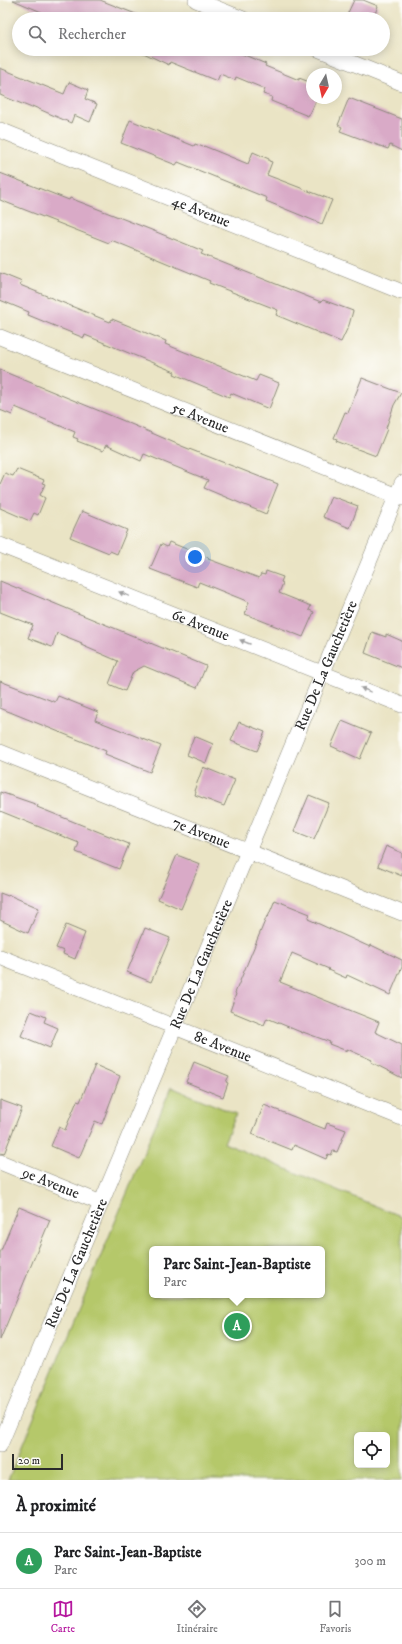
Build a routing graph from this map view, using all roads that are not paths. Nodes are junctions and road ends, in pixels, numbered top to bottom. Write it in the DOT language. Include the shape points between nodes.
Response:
graph roads {
  1 [pos="196,0"];
  2 [pos="226,12"];
  3 [pos="335,56"];
  4 [pos="402,83"];
  5 [pos="0,130"];
  6 [pos="402,292"];
  7 [pos="0,337"];
  8 [pos="400,492"];
  9 [pos="0,545"];
  10 [pos="322,673"];
  11 [pos="402,705"];
  12 [pos="0,752"];
  13 [pos="248,852"];
  14 [pos="402,913"];
  15 [pos="0,957"];
  16 [pos="174,1026"];
  17 [pos="402,1118"];
  18 [pos="0,1162"];
  19 [pos="101,1203"];
  20 [pos="0,1446"];
  1 -- 2 [label="street"];
  3 -- 4 [label="street"];
  5 -- 6 [label="street, 4e Avenue"];
  7 -- 8 [label="street, 5e Avenue"];
  8 -- 10 [label="street, Rue De La Gauchetière"];
  10 -- 9 [label="street, 6e Avenue, one-way"];
  11 -- 10 [label="street, 6e Avenue, one-way"];
  10 -- 13 [label="street, Rue De La Gauchetière"];
  12 -- 13 [label="street, 7e Avenue"];
  13 -- 14 [label="street, 7e Avenue"];
  13 -- 16 [label="street, Rue De La Gauchetière"];
  15 -- 16 [label="street, 8e Avenue"];
  16 -- 17 [label="street, 8e Avenue"];
  16 -- 19 [label="street, Rue De La Gauchetière"];
  18 -- 19 [label="street, 9e Avenue"];
  19 -- 20 [label="street, Rue De La Gauchetière"];
}
